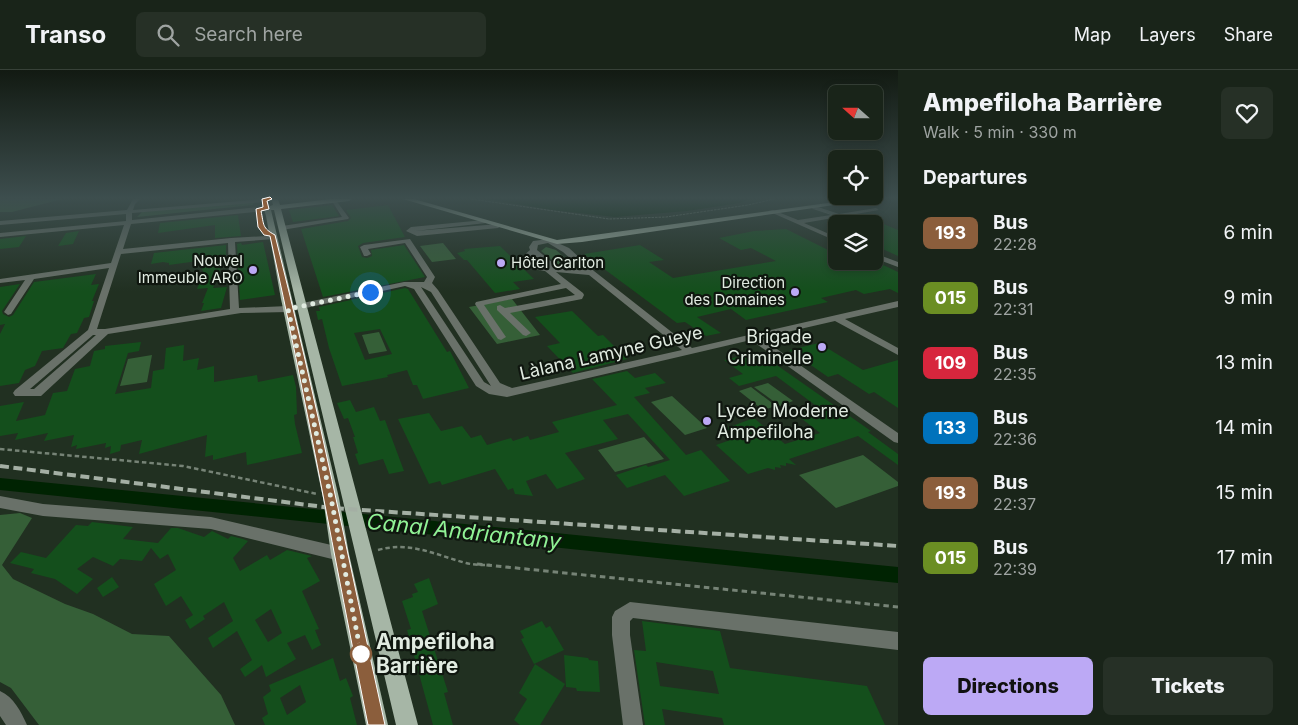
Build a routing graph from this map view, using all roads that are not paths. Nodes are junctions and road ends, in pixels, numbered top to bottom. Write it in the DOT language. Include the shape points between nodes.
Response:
graph roads {
  1 [pos="50,230"];
  2 [pos="126,230"];
  3 [pos="272,230"];
  4 [pos="282,230"];
  5 [pos="410,230"];
  6 [pos="462,230"];
  7 [pos="513,230"];
  8 [pos="520,230"];
  9 [pos="654,230"];
  10 [pos="816,230"];
  11 [pos="0,235"];
  12 [pos="828,235"];
  13 [pos="273,238"];
  14 [pos="549,238"];
  15 [pos="231,241"];
  16 [pos="563,242"];
  17 [pos="534,250"];
  18 [pos="119,252"];
  19 [pos="367,254"];
  20 [pos="883,259"];
  21 [pos="114,265"];
  22 [pos="898,265"];
  23 [pos="547,269"];
  24 [pos="557,270"];
  25 [pos="591,273"];
  26 [pos="31,277"];
  27 [pos="0,281"];
  28 [pos="404,284"];
  29 [pos="567,285"];
  30 [pos="430,287"];
  31 [pos="493,300"];
  32 [pos="898,304"];
  33 [pos="302,307"];
  34 [pos="288,309"];
  35 [pos="235,311"];
  36 [pos="504,311"];
  37 [pos="8,312"];
  38 [pos="836,318"];
  39 [pos="91,331"];
  40 [pos="105,332"];
  41 [pos="526,333"];
  42 [pos="501,337"];
  43 [pos="753,337"];
  44 [pos="690,351"];
  45 [pos="898,352"];
  46 [pos="509,393"];
  47 [pos="898,439"];
  48 [pos="0,502"];
  49 [pos="340,554"];
  50 [pos="898,641"];
  51 [pos="0,702"];
  52 [pos="18,725"];
  53 [pos="377,725"];
  54 [pos="407,725"];
  55 [pos="633,725"];
  1 -- 11 [label="street"];
  2 -- 18 [label="street"];
  3 -- 13 [label="main road"];
  4 -- 33 [label="main road"];
  5 -- 6 [label="street" via="417,234"];
  7 -- 14 [label="main road"];
  8 -- 14 [label="main road"];
  9 -- 16 [label="main road"];
  10 -- 12 [label="street"];
  13 -- 15 [label="street"];
  13 -- 34 [label="main road"];
  14 -- 16 [label="main road"];
  14 -- 17 [label="street" via="536,243"];
  15 -- 18 [label="street"];
  15 -- 35 [label="street"];
  16 -- 25 [label="street"];
  17 -- 23 [label="street" via="524,258 534,267"];
  17 -- 24 [label="street"];
  18 -- 21 [label="street"];
  19 -- 30 [label="street" via="364,247 407,241 432,277 428,283"];
  20 -- 22 [label="street"];
  21 -- 26 [label="street"];
  21 -- 39 [label="street"];
  23 -- 24 [label="street"];
  23 -- 29 [label="street"];
  24 -- 25 [label="street"];
  25 -- 44 [label="street"];
  26 -- 27 [label="street"];
  26 -- 37 [label="street"];
  28 -- 30 [label="street"];
  28 -- 33 [label="street"];
  28 -- 46 [label="street" via="417,287 480,384 487,390"];
  29 -- 31 [label="street"];
  29 -- 36 [label="street" via="580,296"];
  30 -- 46 [label="street" via="496,385"];
  31 -- 36 [label="street"];
  31 -- 42 [label="street" via="481,302 479,306"];
  32 -- 38 [label="street, Làlana Lamyne Gueye"];
  33 -- 34 [label="street"];
  33 -- 54 [label="main road"];
  34 -- 35 [label="street"];
  34 -- 49 [label="main road" via="332,503"];
  35 -- 40 [label="street"];
  36 -- 41 [label="street"];
  38 -- 43 [label="street, Làlana Lamyne Gueye"];
  38 -- 45 [label="street"];
  39 -- 40 [label="street"];
  39 -- 40 [label="street" via="19,393 37,393"];
  43 -- 44 [label="street, Làlana Lamyne Gueye"];
  43 -- 47 [label="street"];
  44 -- 46 [label="street, Làlana Lamyne Gueye"];
  48 -- 49 [label="street" via="43,510 211,523"];
  49 -- 53 [label="main road"];
  50 -- 55 [label="street" via="630,610 621,617 621,635"];
  51 -- 52 [label="street"];
}
